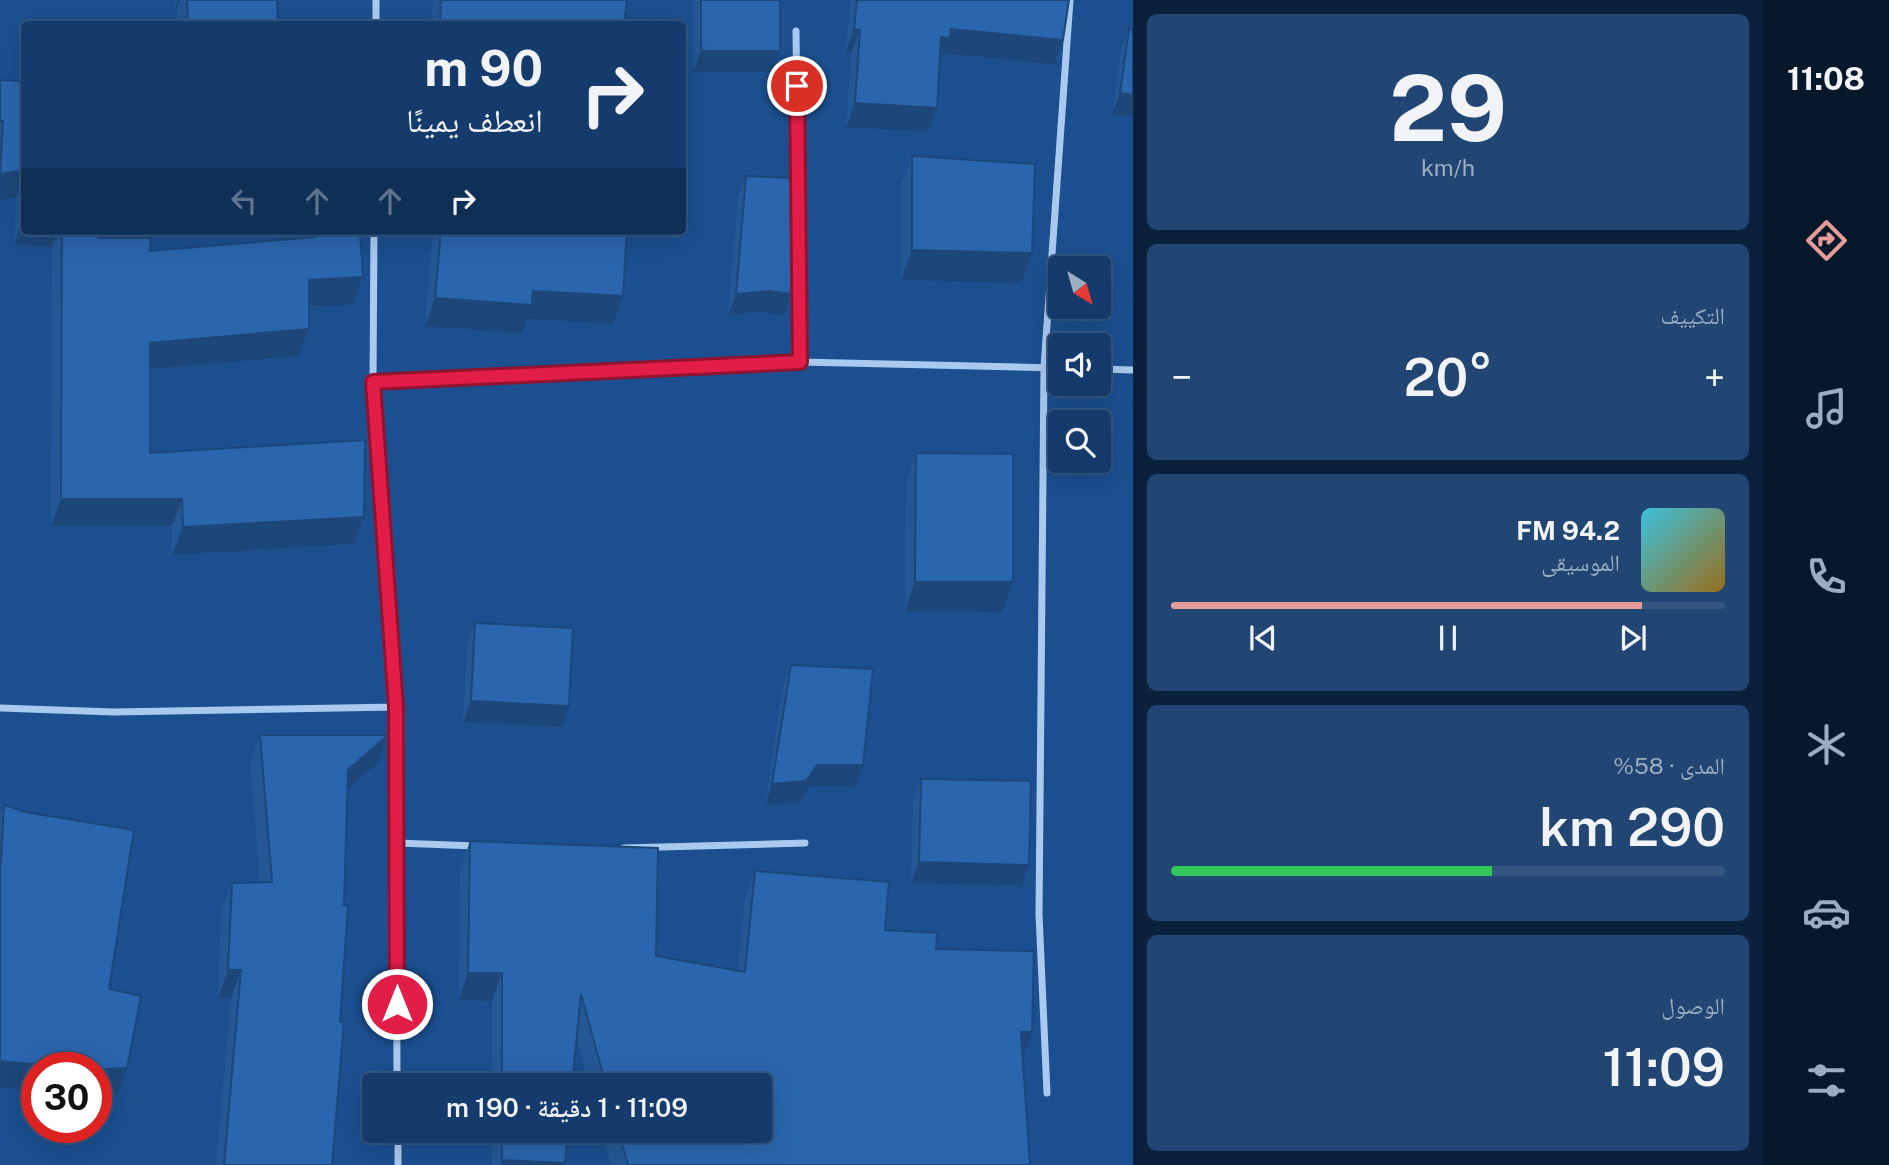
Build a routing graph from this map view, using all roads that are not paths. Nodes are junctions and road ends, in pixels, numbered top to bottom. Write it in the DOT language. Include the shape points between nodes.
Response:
graph roads {
  1 [pos="376,0"];
  2 [pos="1070,0"];
  3 [pos="376,21"];
  4 [pos="796,31"];
  5 [pos="374,235"];
  6 [pos="800,362"];
  7 [pos="1044,367"];
  8 [pos="1048,367"];
  9 [pos="1111,369"];
  10 [pos="1133,370"];
  11 [pos="373,382"];
  12 [pos="396,707"];
  13 [pos="0,708"];
  14 [pos="397,843"];
  15 [pos="805,843"];
  16 [pos="478,846"];
  17 [pos="614,848"];
  18 [pos="397,1073"];
  19 [pos="1047,1093"];
  20 [pos="398,1143"];
  21 [pos="398,1165"];
  1 -- 3 [label="street"];
  2 -- 7 [label="street"];
  4 -- 6 [label="street"];
  5 -- 11 [label="street"];
  6 -- 7 [label="street"];
  6 -- 11 [label="street"];
  7 -- 8 [label="street"];
  7 -- 19 [label="street" via="1039,914"];
  9 -- 10 [label="street"];
  11 -- 12 [label="street"];
  12 -- 13 [label="street" via="113,712"];
  12 -- 14 [label="street"];
  14 -- 16 [label="street"];
  14 -- 18 [label="street"];
  15 -- 17 [label="street"];
  20 -- 21 [label="street"];
}
